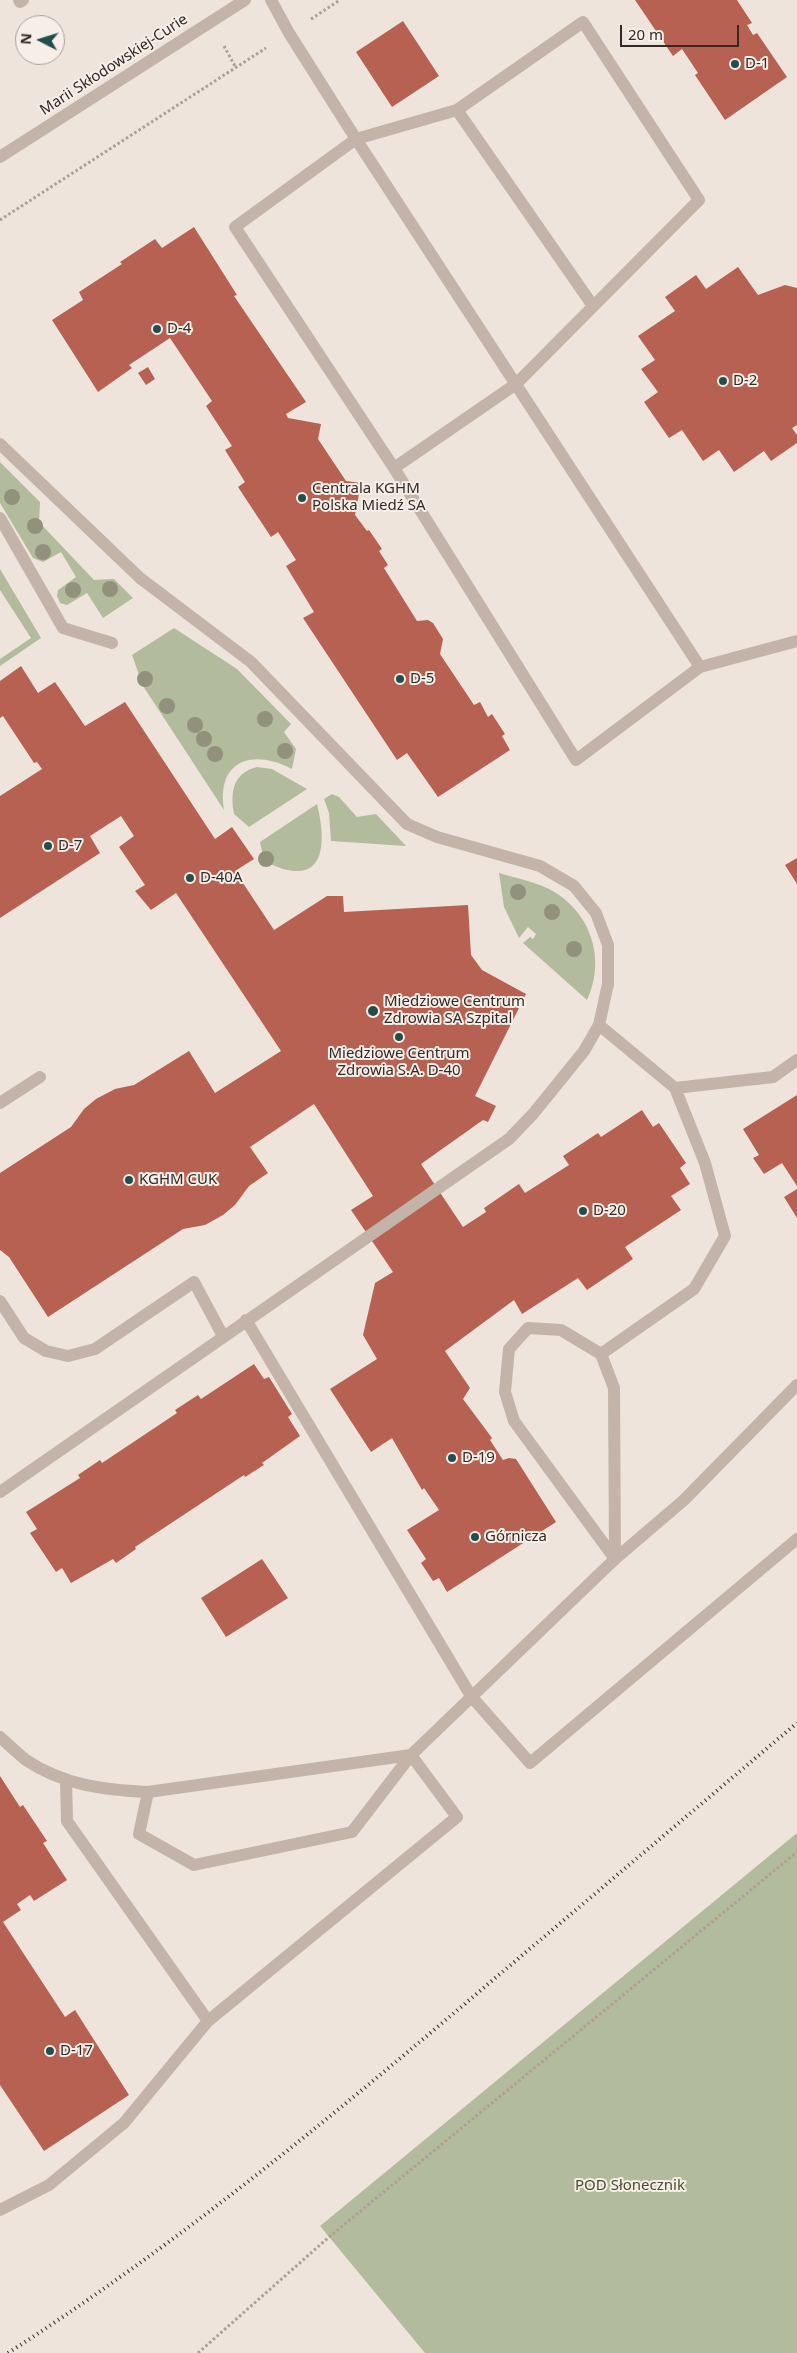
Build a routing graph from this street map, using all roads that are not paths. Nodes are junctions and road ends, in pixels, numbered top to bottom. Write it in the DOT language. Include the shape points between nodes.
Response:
graph roads {
  1 [pos="245,0"];
  2 [pos="271,0"];
  3 [pos="457,110"];
  4 [pos="356,139"];
  5 [pos="0,157"];
  6 [pos="593,306"];
  7 [pos="516,384"];
  8 [pos="0,444"];
  9 [pos="394,468"];
  10 [pos="0,518"];
  11 [pos="797,641"];
  12 [pos="112,643"];
  13 [pos="700,667"];
  14 [pos="599,1025"];
  15 [pos="797,1060"];
  16 [pos="40,1078"];
  17 [pos="675,1088"];
  18 [pos="0,1103"];
  19 [pos="0,1302"];
  20 [pos="246,1320"];
  21 [pos="223,1336"];
  22 [pos="602,1354"];
  23 [pos="797,1384"];
  24 [pos="0,1492"];
  25 [pos="797,1539"];
  26 [pos="615,1559"];
  27 [pos="470,1696"];
  28 [pos="0,1736"];
  29 [pos="411,1755"];
  30 [pos="66,1780"];
  31 [pos="148,1792"];
  32 [pos="208,2021"];
  33 [pos="0,2210"];
  1 -- 5 [label="street, Marii Skłodowskiej-Curie"];
  2 -- 4 [label="street"];
  3 -- 4 [label="street"];
  3 -- 6 [label="street"];
  3 -- 6 [label="street" via="583,22 699,200"];
  4 -- 7 [label="street"];
  4 -- 9 [label="street" via="235,227"];
  6 -- 7 [label="street"];
  7 -- 9 [label="street"];
  7 -- 13 [label="street"];
  8 -- 14 [label="street" via="140,578 251,662 408,824 437,837 540,866 574,886 596,913 608,945 608,984"];
  9 -- 13 [label="street" via="576,760"];
  10 -- 12 [label="street" via="63,628"];
  11 -- 13 [label="street"];
  14 -- 17 [label="street"];
  14 -- 20 [label="street" via="584,1051 509,1139"];
  15 -- 17 [label="street" via="773,1077"];
  16 -- 18 [label="street"];
  17 -- 22 [label="street" via="706,1162 725,1236 694,1289"];
  19 -- 21 [label="street" via="24,1338 46,1351 68,1356 95,1349 194,1282"];
  20 -- 21 [label="street"];
  20 -- 27 [label="street"];
  21 -- 24 [label="street"];
  22 -- 26 [label="street" via="614,1388"];
  22 -- 26 [label="street" via="561,1330 528,1328 509,1349 505,1392 514,1420"];
  23 -- 26 [label="street" via="684,1500"];
  25 -- 27 [label="street" via="530,1763"];
  26 -- 27 [label="street"];
  27 -- 29 [label="street"];
  28 -- 30 [label="street" via="26,1760"];
  29 -- 31 [label="street"];
  29 -- 31 [label="street" via="352,1832 194,1865 139,1834"];
  29 -- 32 [label="street" via="457,1817"];
  30 -- 31 [label="street" via="107,1790"];
  30 -- 32 [label="street" via="67,1821"];
  32 -- 33 [label="street" via="124,2122 49,2185"];
}
